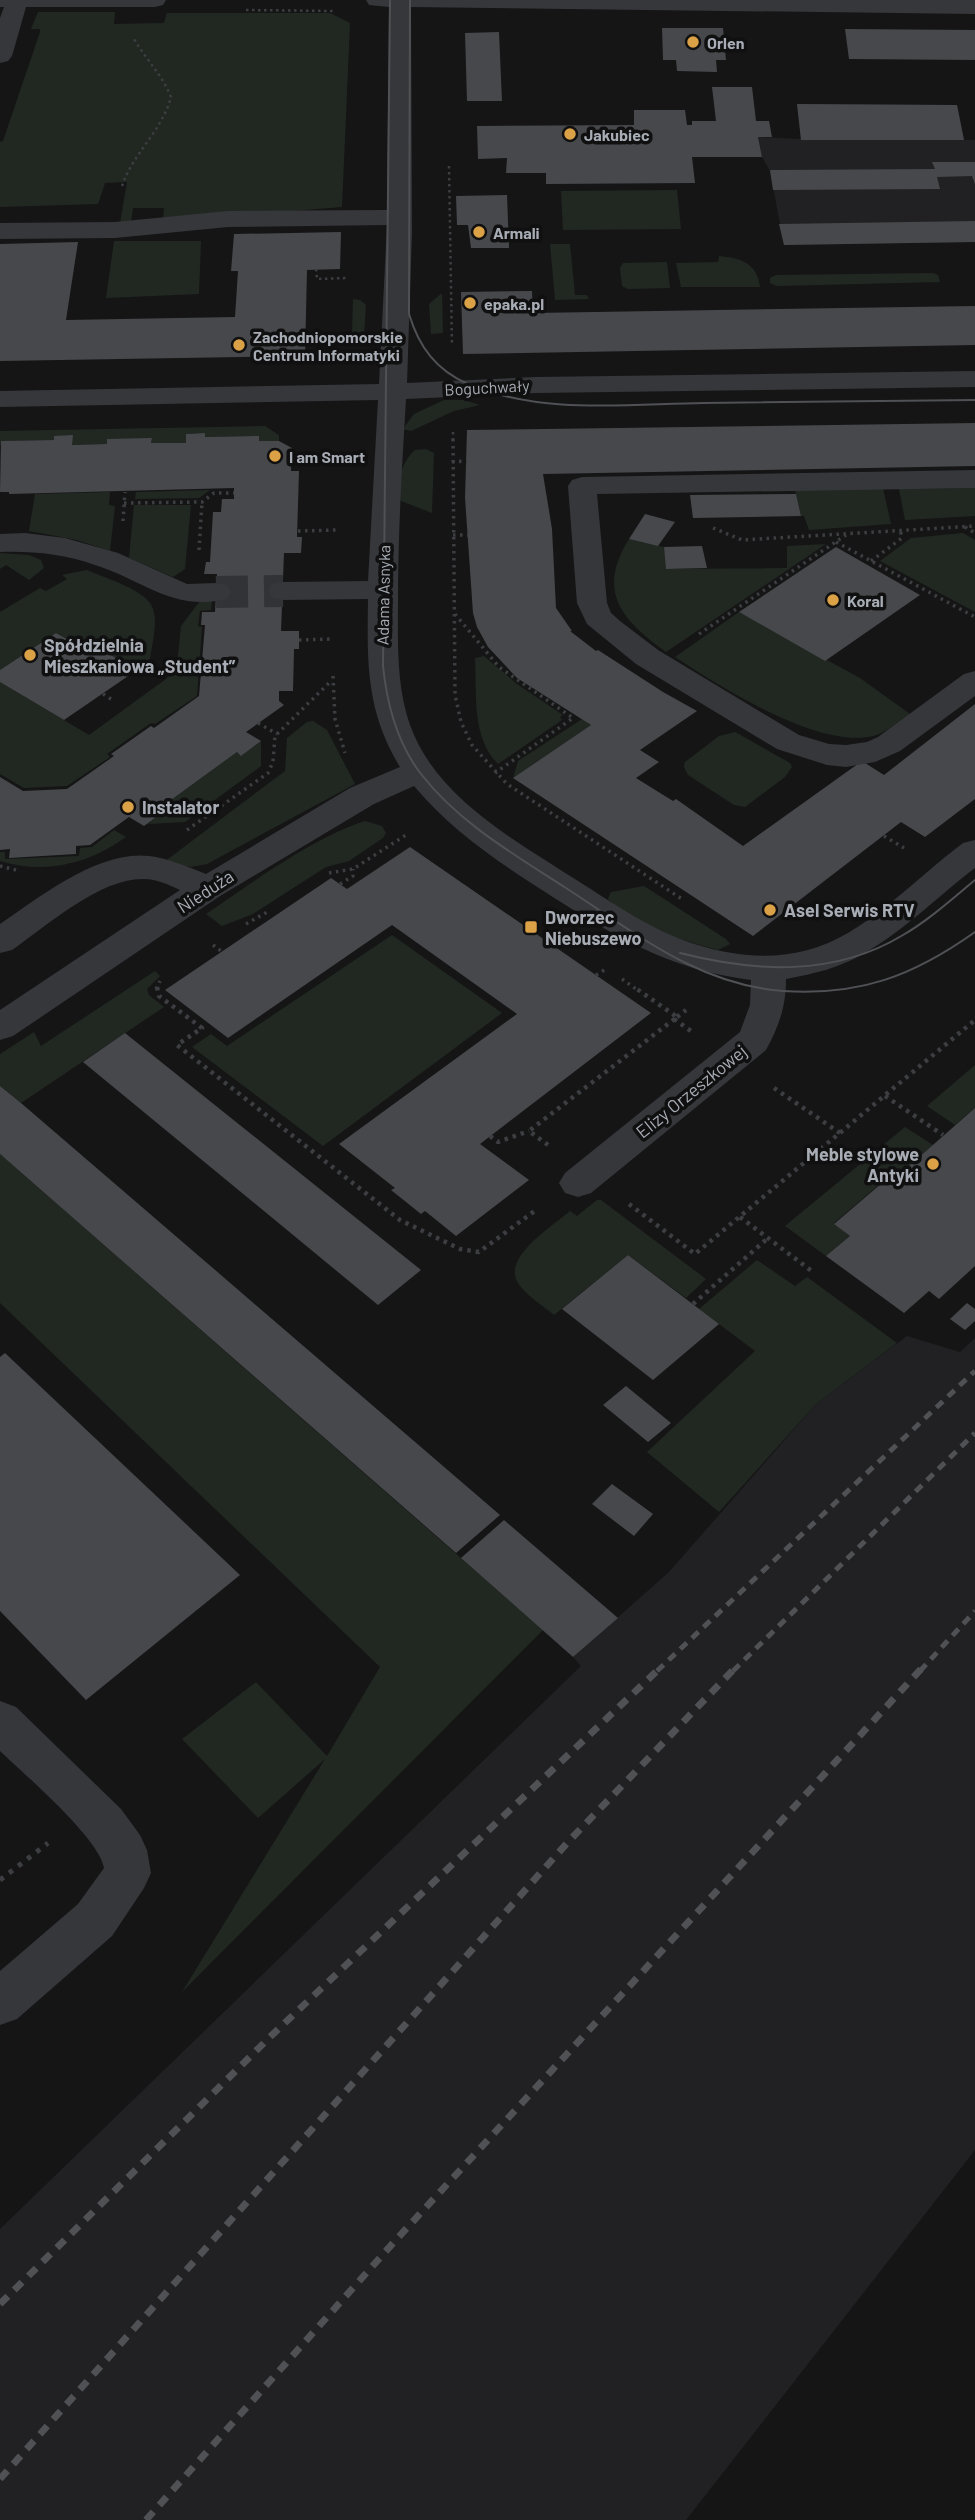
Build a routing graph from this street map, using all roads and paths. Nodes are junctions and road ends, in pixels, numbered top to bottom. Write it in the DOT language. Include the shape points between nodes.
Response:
graph roads {
  1 [pos="17,0"];
  2 [pos="117,0"];
  3 [pos="155,0"];
  4 [pos="377,0"];
  5 [pos="400,0"];
  6 [pos="0,1"];
  7 [pos="975,7"];
  8 [pos="133,34"];
  9 [pos="0,56"];
  10 [pos="449,166"];
  11 [pos="122,183"];
  12 [pos="398,217"];
  13 [pos="0,231"];
  14 [pos="316,269"];
  15 [pos="347,278"];
  16 [pos="462,322"];
  17 [pos="452,323"];
  18 [pos="452,349"];
  19 [pos="975,379"];
  20 [pos="393,392"];
  21 [pos="0,399"];
  22 [pos="975,400"];
  23 [pos="451,441"];
  24 [pos="467,461"];
  25 [pos="452,462"];
  26 [pos="975,479"];
  27 [pos="234,493"];
  28 [pos="124,503"];
  29 [pos="704,525"];
  30 [pos="975,526"];
  31 [pos="964,527"];
  32 [pos="338,530"];
  33 [pos="298,531"];
  34 [pos="901,531"];
  35 [pos="975,533"];
  36 [pos="453,535"];
  37 [pos="468,535"];
  38 [pos="846,535"];
  39 [pos="835,542"];
  40 [pos="0,543"];
  41 [pos="871,561"];
  42 [pos="383,590"];
  43 [pos="283,591"];
  44 [pos="216,592"];
  45 [pos="454,613"];
  46 [pos="975,617"];
  47 [pos="480,632"];
  48 [pos="470,633"];
  49 [pos="695,637"];
  50 [pos="334,639"];
  51 [pos="299,640"];
  52 [pos="332,679"];
  53 [pos="975,681"];
  54 [pos="103,694"];
  55 [pos="114,701"];
  56 [pos="258,723"];
  57 [pos="277,734"];
  58 [pos="419,771"];
  59 [pos="495,773"];
  60 [pos="559,808"];
  61 [pos="552,814"];
  62 [pos="182,831"];
  63 [pos="409,833"];
  64 [pos="975,851"];
  65 [pos="353,869"];
  66 [pos="326,874"];
  67 [pos="662,877"];
  68 [pos="656,882"];
  69 [pos="340,884"];
  70 [pos="208,888"];
  71 [pos="688,903"];
  72 [pos="274,907"];
  73 [pos="239,927"];
  74 [pos="222,939"];
  75 [pos="0,941"];
  76 [pos="221,951"];
  77 [pos="769,968"];
  78 [pos="607,969"];
  79 [pos="169,975"];
  80 [pos="596,975"];
  81 [pos="686,1010"];
  82 [pos="677,1017"];
  83 [pos="0,1027"];
  84 [pos="773,1087"];
  85 [pos="885,1096"];
  86 [pos="529,1131"];
  87 [pos="840,1133"];
  88 [pos="943,1135"];
  89 [pos="490,1136"];
  90 [pos="578,1183"];
  91 [pos="541,1206"];
  92 [pos="740,1217"];
  93 [pos="768,1238"];
  94 [pos="813,1272"];
  95 [pos="693,1304"];
  96 [pos="0,1721"];
  97 [pos="0,2002"];
  1 -- 2 [label="street"];
  1 -- 6 [label="street"];
  1 -- 9 [label="street"];
  2 -- 3 [label="street"];
  4 -- 5 [label="street"];
  5 -- 7 [label="street"];
  5 -- 12 [label="street, Adama Asnyka"];
  8 -- 11 [label="path" via="171,97 164,118 128,165"];
  10 -- 17 [label="path"];
  12 -- 13 [label="street" via="228,219 115,229"];
  12 -- 20 [label="street, Adama Asnyka"];
  14 -- 15 [label="path" via="317,279"];
  16 -- 17 [label="path"];
  17 -- 18 [label="path"];
  19 -- 20 [label="street, Boguchwały" via="536,385"];
  20 -- 21 [label="street, Boguchwały"];
  20 -- 22 [label="street" via="598,405"];
  20 -- 42 [label="street, Adama Asnyka"];
  23 -- 25 [label="path"];
  24 -- 25 [label="path"];
  25 -- 36 [label="path"];
  26 -- 53 [label="street" via="582,486 590,589 598,617 647,657 788,742 827,754 875,751"];
  27 -- 28 [label="path" via="214,493 202,502"];
  29 -- 38 [label="path" via="742,540"];
  30 -- 31 [label="path"];
  31 -- 34 [label="path"];
  31 -- 35 [label="path"];
  32 -- 33 [label="path"];
  34 -- 38 [label="path"];
  34 -- 41 [label="path" via="902,538"];
  36 -- 37 [label="path"];
  36 -- 45 [label="path"];
  38 -- 39 [label="path"];
  39 -- 41 [label="path"];
  39 -- 49 [label="path"];
  40 -- 44 [label="street" via="65,547 108,559 183,593"];
  41 -- 46 [label="path"];
  42 -- 43 [label="street"];
  42 -- 58 [label="street, Adama Asnyka" via="387,701 402,745"];
  45 -- 48 [label="path"];
  45 -- 59 [label="path" via="458,713 473,747"];
  47 -- 48 [label="path"];
  48 -- 59 [label="path" via="499,667 575,717"];
  50 -- 51 [label="path"];
  52 -- 57 [label="path"];
  54 -- 55 [label="path"];
  56 -- 57 [label="path"];
  57 -- 62 [label="path" via="268,774 194,828"];
  58 -- 70 [label="street, Nieduża" via="353,802"];
  58 -- 77 [label="street, Adama Asnyka" via="448,803 495,840 643,937 703,960"];
  59 -- 61 [label="path"];
  60 -- 61 [label="path"];
  61 -- 68 [label="path"];
  63 -- 65 [label="path"];
  64 -- 77 [label="street" via="848,948 805,964"];
  65 -- 66 [label="path"];
  65 -- 69 [label="path" via="353,876"];
  67 -- 68 [label="path"];
  68 -- 71 [label="path"];
  70 -- 75 [label="street" via="156,869 126,868 88,884"];
  70 -- 83 [label="street, Nieduża"];
  72 -- 73 [label="path"];
  74 -- 76 [label="path" via="213,945"];
  77 -- 90 [label="street, Elizy Orzeszkowej" via="768,1005 752,1041"];
  78 -- 80 [label="path"];
  79 -- 91 [label="path" via="158,982 159,996 202,1028 177,1045 412,1227 460,1249 479,1252"];
  81 -- 82 [label="path"];
  84 -- 87 [label="path"];
  85 -- 88 [label="path"];
  86 -- 89 [label="path" via="498,1142"];
  92 -- 93 [label="path"];
  93 -- 94 [label="path"];
  93 -- 95 [label="path"];
  96 -- 97 [label="street" via="105,1824 124,1850 128,1873 95,1920"];
}
